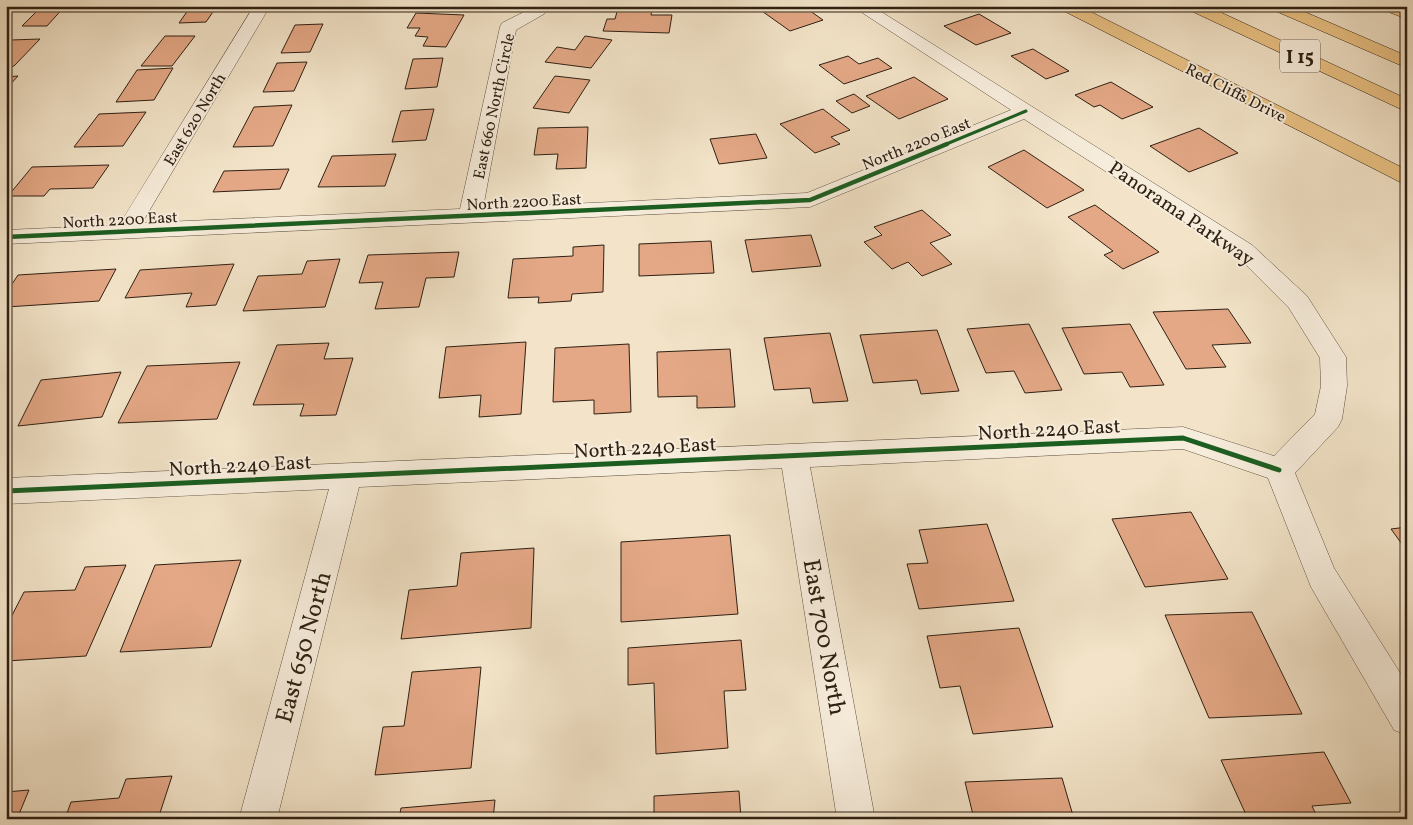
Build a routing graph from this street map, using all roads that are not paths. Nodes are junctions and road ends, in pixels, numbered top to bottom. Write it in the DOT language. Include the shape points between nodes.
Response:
graph roads {
  1 [pos="262,6"];
  2 [pos="860,6"];
  3 [pos="1066,6"];
  4 [pos="1193,6"];
  5 [pos="1277,6"];
  6 [pos="1387,6"];
  7 [pos="538,12"];
  8 [pos="1407,14"];
  9 [pos="1407,63"];
  10 [pos="1407,106"];
  11 [pos="1026,111"];
  12 [pos="1407,178"];
  13 [pos="470,216"];
  14 [pos="126,232"];
  15 [pos="6,237"];
  16 [pos="794,455"];
  17 [pos="1279,470"];
  18 [pos="347,475"];
  19 [pos="6,491"];
  20 [pos="1407,717"];
  21 [pos="258,819"];
  22 [pos="856,819"];
  1 -- 14 [label="street, East 620 North"];
  2 -- 11 [label="street, Panorama Parkway"];
  3 -- 12 [label="main road, Red Cliffs Drive"];
  4 -- 10 [label="main road, I 15"];
  5 -- 9 [label="main road, I 15"];
  6 -- 8 [label="main road"];
  7 -- 13 [label="street, East 660 North Circle" via="508,27"];
  11 -- 13 [label="street, North 2200 East" via="810,200"];
  11 -- 17 [label="street, Panorama Parkway" via="1244,250 1298,302 1332,357 1334,386 1328,419"];
  13 -- 14 [label="street, North 2200 East"];
  14 -- 15 [label="street, North 2200 East"];
  16 -- 17 [label="street, North 2240 East" via="1183,438"];
  16 -- 18 [label="street, North 2240 East"];
  16 -- 22 [label="street, East 700 North"];
  17 -- 20 [label="street" via="1322,577"];
  18 -- 19 [label="street, North 2240 East"];
  18 -- 21 [label="street, East 650 North"];
}
